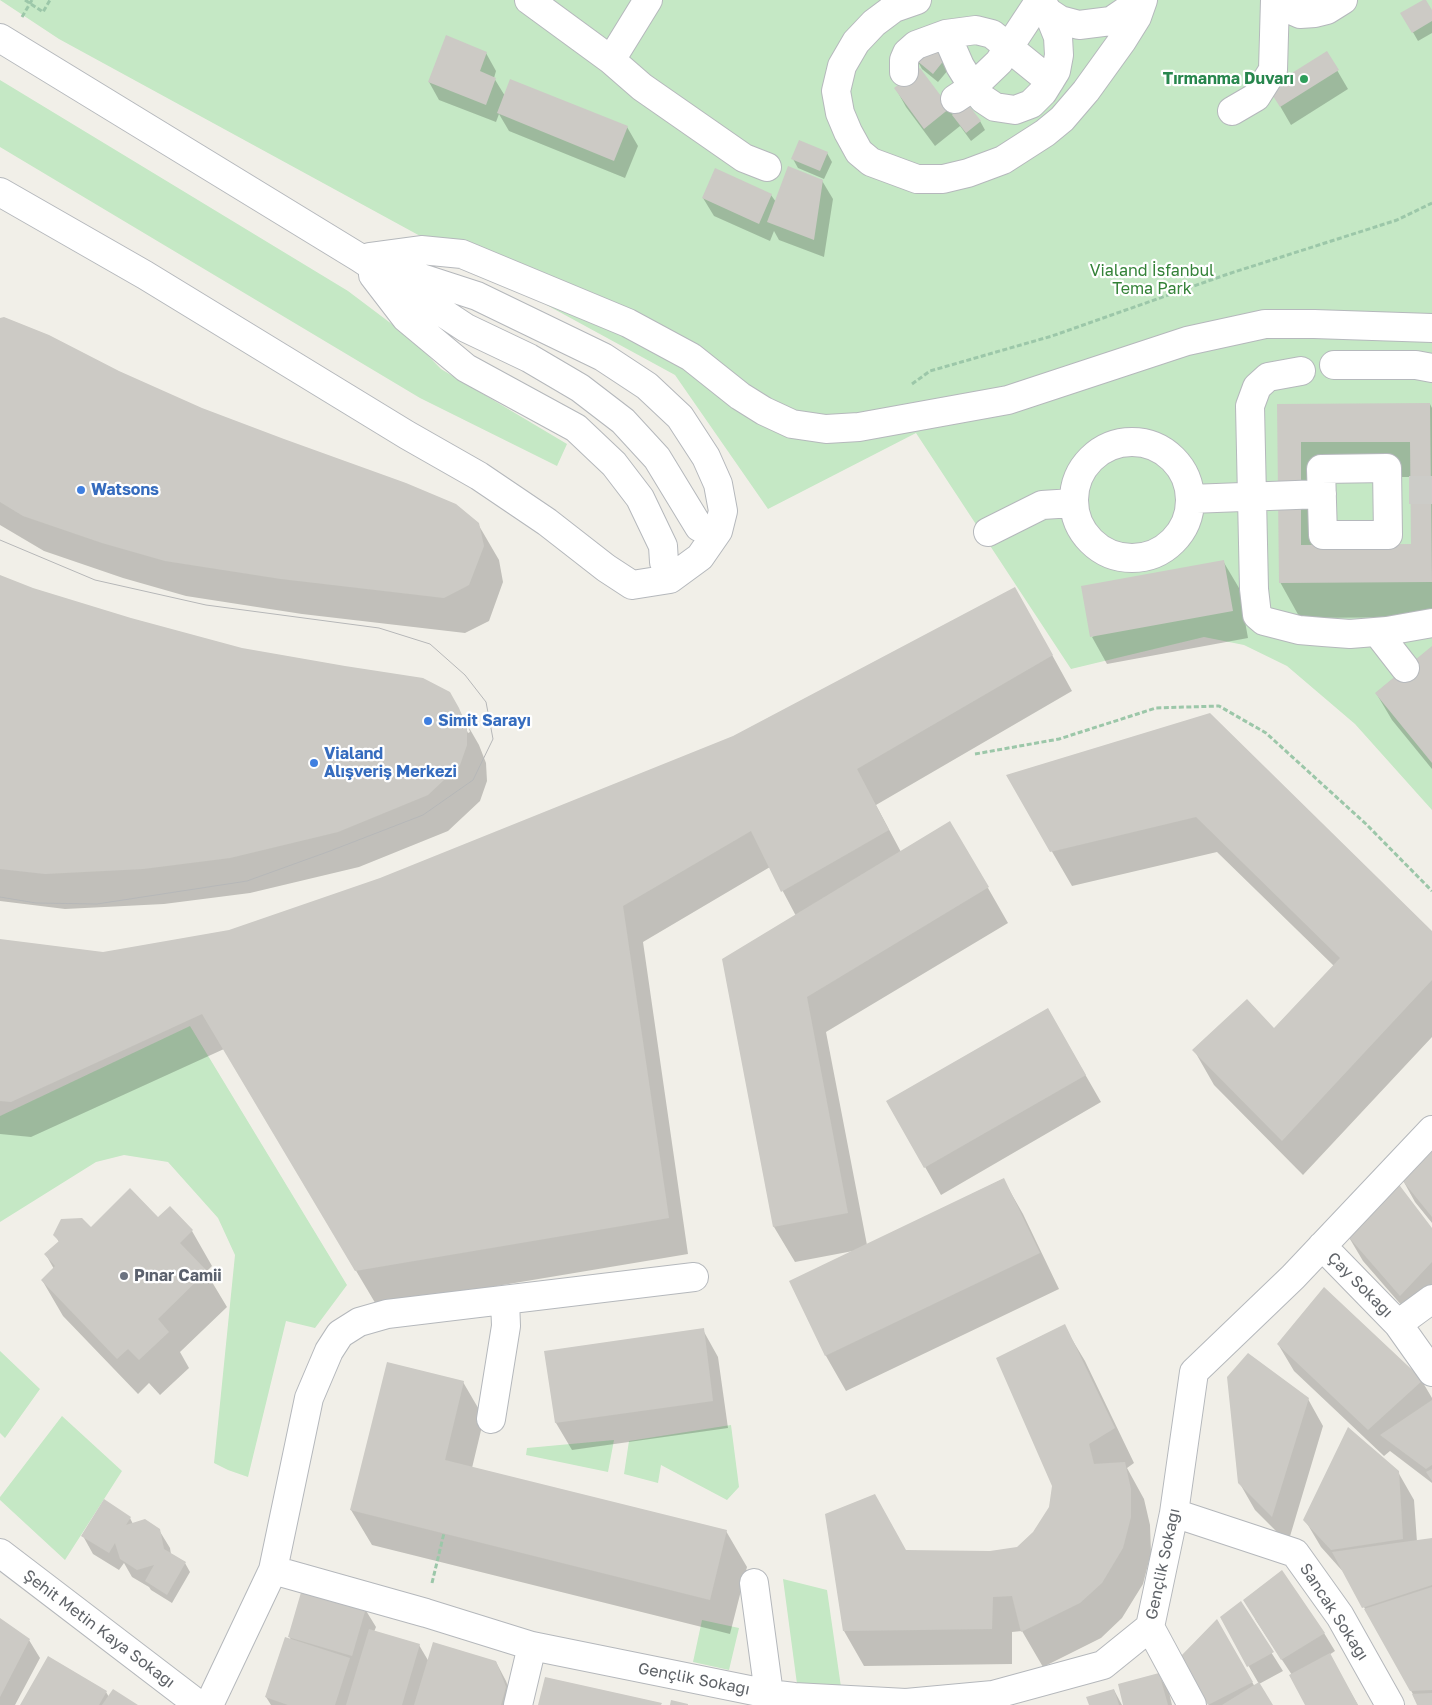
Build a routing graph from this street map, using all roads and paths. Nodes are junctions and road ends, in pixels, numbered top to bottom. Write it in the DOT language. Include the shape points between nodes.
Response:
graph roads {
  1 [pos="24,0"];
  2 [pos="50,0"];
  3 [pos="529,0"];
  4 [pos="648,0"];
  5 [pos="917,0"];
  6 [pos="1143,0"];
  7 [pos="1275,0"];
  8 [pos="1343,0"];
  9 [pos="31,2"];
  10 [pos="1043,4"];
  11 [pos="946,34"];
  12 [pos="0,38"];
  13 [pos="1010,47"];
  14 [pos="611,60"];
  15 [pos="904,72"];
  16 [pos="1050,80"];
  17 [pos="964,93"];
  18 [pos="1232,111"];
  19 [pos="767,167"];
  20 [pos="0,192"];
  21 [pos="1432,203"];
  22 [pos="360,258"];
  23 [pos="1432,328"];
  24 [pos="1334,365"];
  25 [pos="1432,368"];
  26 [pos="1301,371"];
  27 [pos="895,421"];
  28 [pos="1322,494"];
  29 [pos="1252,498"];
  30 [pos="1190,499"];
  31 [pos="1073,503"];
  32 [pos="699,527"];
  33 [pos="988,532"];
  34 [pos="664,562"];
  35 [pos="1432,623"];
  36 [pos="1377,632"];
  37 [pos="1405,668"];
  38 [pos="975,754"];
  39 [pos="1432,891"];
  40 [pos="1432,1130"];
  41 [pos="1322,1246"];
  42 [pos="694,1277"];
  43 [pos="1432,1299"];
  44 [pos="505,1300"];
  45 [pos="1398,1324"];
  46 [pos="1432,1372"];
  47 [pos="491,1419"];
  48 [pos="1174,1513"];
  49 [pos="444,1533"];
  50 [pos="0,1553"];
  51 [pos="273,1570"];
  52 [pos="754,1583"];
  53 [pos="426,1613"];
  54 [pos="1150,1627"];
  55 [pos="532,1646"];
  56 [pos="785,1699"];
  57 [pos="992,1700"];
  58 [pos="199,1705"];
  59 [pos="209,1705"];
  60 [pos="518,1705"];
  61 [pos="1192,1705"];
  62 [pos="1390,1705"];
  1 -- 9 [label="path"];
  2 -- 9 [label="path" via="43,12"];
  3 -- 14 [label="street"];
  4 -- 14 [label="street"];
  5 -- 6 [label="street" via="894,8 856,42 842,66 836,90 848,132 859,152 871,162 917,179 943,179 1003,160 1062,119 1122,42"];
  6 -- 10 [label="street" via="1111,22 1079,25 1060,20"];
  7 -- 8 [label="street" via="1300,14 1326,10"];
  7 -- 18 [label="street" via="1274,70 1256,97"];
  10 -- 13 [label="street"];
  10 -- 16 [label="street" via="1058,37 1059,55 1056,71"];
  11 -- 13 [label="street" via="976,30 992,34"];
  11 -- 15 [label="street" via="916,45 906,53"];
  11 -- 17 [label="street" via="960,66"];
  12 -- 22 [label="street"];
  13 -- 16 [label="street"];
  13 -- 17 [label="street" via="999,62"];
  14 -- 19 [label="street" via="642,87 744,158"];
  16 -- 17 [label="street" via="1031,104 1015,110 995,107"];
  20 -- 22 [label="street" via="146,275 479,476 632,585 670,579 700,557 718,531 723,511 718,484 706,457 680,417 647,386 603,357 477,296"];
  21 -- 27 [label="path" via="1397,220 1228,274 1052,336 930,371 912,384 895,409"];
  22 -- 27 [label="street" via="421,250 462,254 628,323 691,357 748,401 792,424 826,429"];
  22 -- 32 [label="street" via="466,328 529,358 580,388 624,421 657,458"];
  22 -- 34 [label="street" via="406,318 466,368 576,428 614,464 640,498 664,546"];
  23 -- 27 [label="street" via="1265,324 1187,341 1008,400"];
  24 -- 25 [label="street" via="1416,365"];
  26 -- 29 [label="street" via="1268,377 1257,387 1250,406"];
  28 -- 28 [label="street" via="1323,535 1388,535 1398,490 1387,468 1321,469"];
  28 -- 29 [label="street"];
  29 -- 30 [label="street"];
  29 -- 36 [label="street" via="1257,615 1264,621 1298,630 1350,634"];
  30 -- 31 [label="street" via="1188,518 1167,547 1150,556 1132,559 1114,556 1097,548 1075,518"];
  30 -- 31 [label="street" via="1187,481 1178,463 1162,450 1144,442 1123,441 1104,448 1088,460 1077,478"];
  31 -- 33 [label="street" via="1042,505"];
  35 -- 36 [label="street"];
  36 -- 37 [label="street"];
  38 -- 39 [label="path" via="1059,739 1156,708 1219,706 1266,733 1366,824"];
  40 -- 41 [label="street"];
  41 -- 45 [label="street, Çay Sokağı"];
  41 -- 48 [label="street, Gençlik Sokağı" via="1194,1372"];
  42 -- 44 [label="street"];
  43 -- 45 [label="street"];
  44 -- 47 [label="street" via="506,1333"];
  44 -- 51 [label="street" via="387,1314 359,1322 340,1334 309,1398"];
  45 -- 46 [label="street, Çay Sokağı"];
  48 -- 54 [label="street, Gençlik Sokağı"];
  48 -- 62 [label="street, Sancak Sokağı" via="1296,1553 1340,1616"];
  49 -- 53 [label="path"];
  50 -- 58 [label="street, Şehit Metin Kaya Sokağı"];
  51 -- 53 [label="street, Gençlik Sokağı"];
  51 -- 59 [label="street"];
  52 -- 56 [label="street"];
  53 -- 55 [label="street, Gençlik Sokağı"];
  54 -- 57 [label="street, Gençlik Sokağı" via="1103,1665"];
  54 -- 61 [label="street"];
  55 -- 56 [label="street, Gençlik Sokağı"];
  55 -- 60 [label="street"];
  56 -- 57 [label="street, Gençlik Sokağı" via="906,1703"];
}
